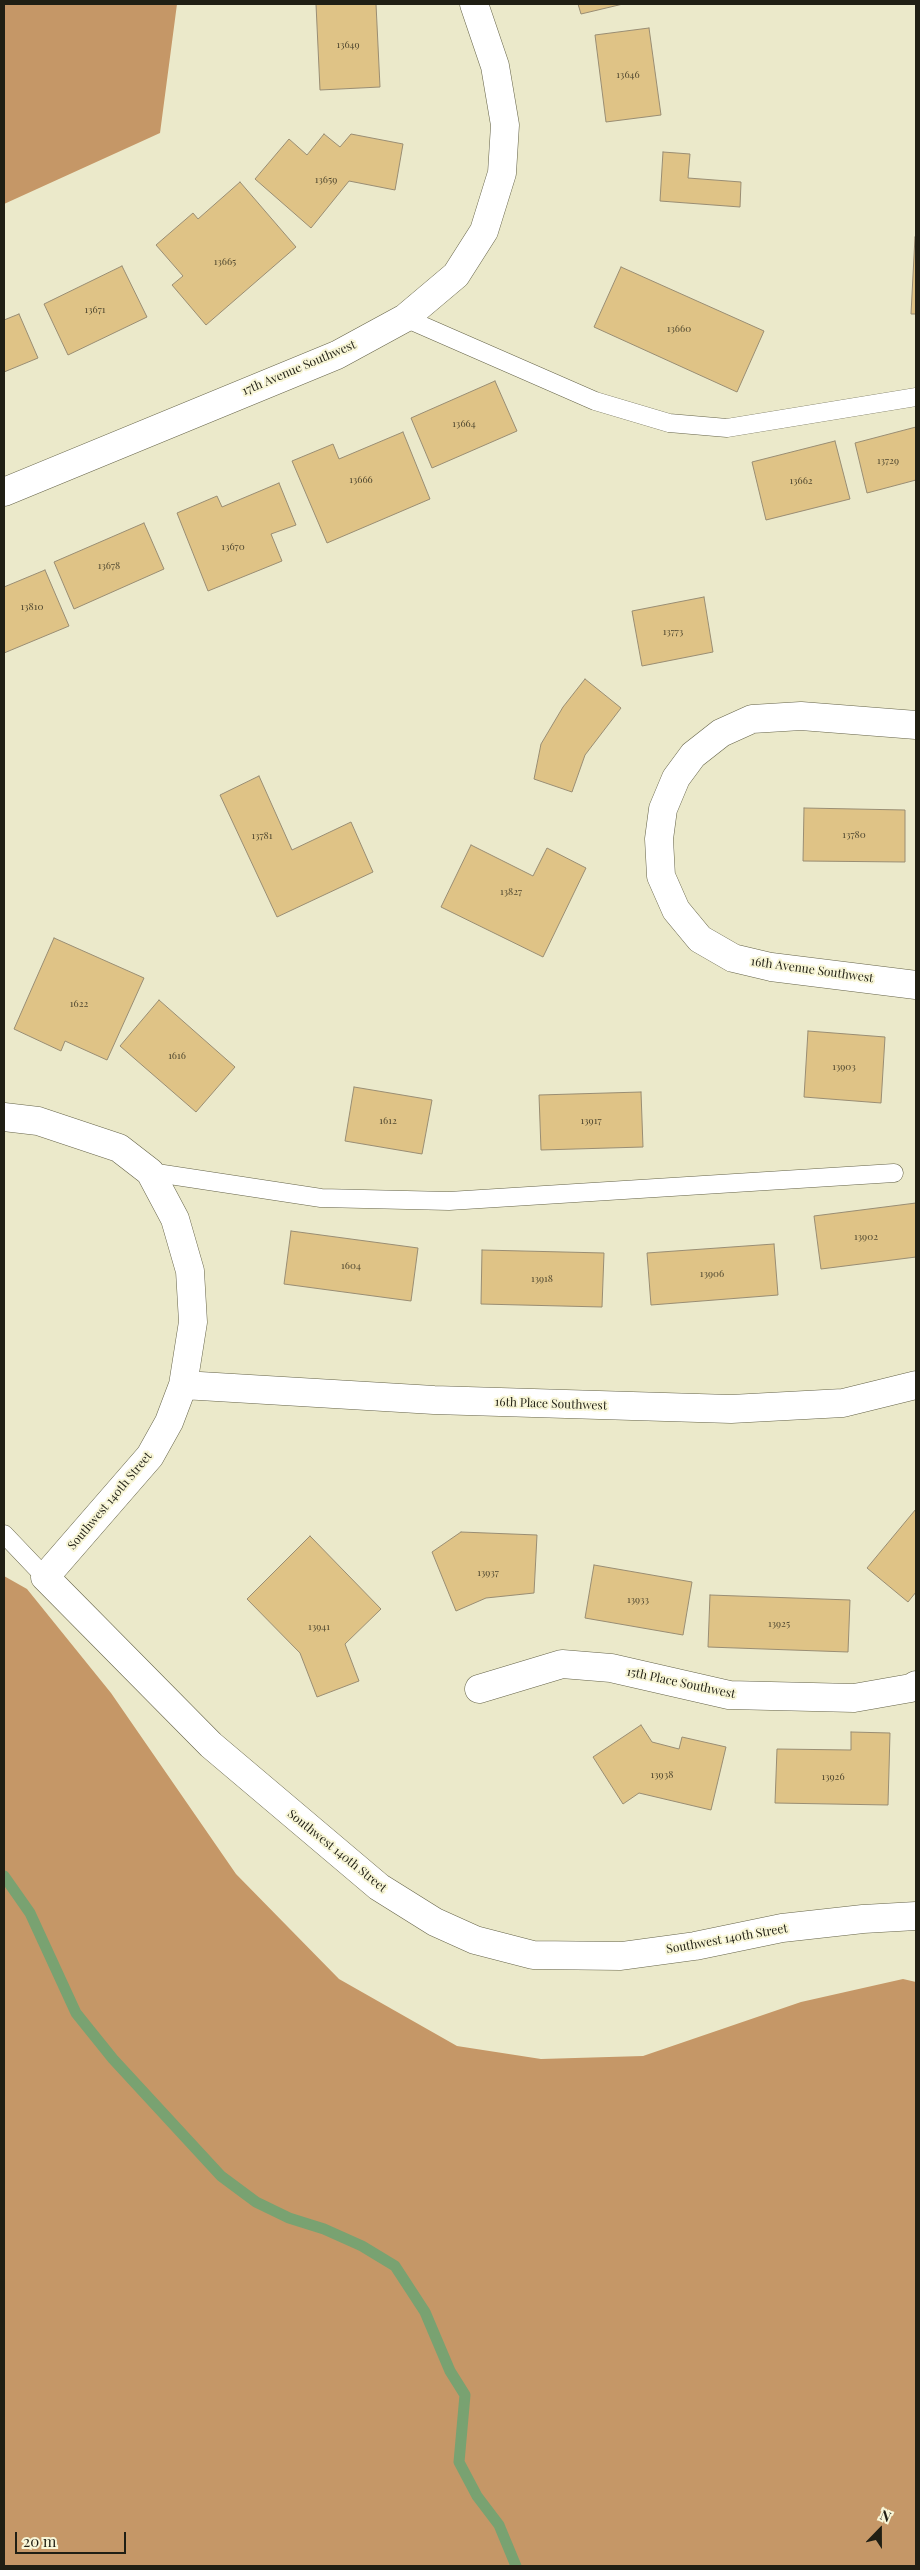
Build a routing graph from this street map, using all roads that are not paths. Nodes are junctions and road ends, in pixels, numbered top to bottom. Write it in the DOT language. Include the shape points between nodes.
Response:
graph roads {
  1 [pos="474,4"];
  2 [pos="405,318"];
  3 [pos="916,397"];
  4 [pos="4,492"];
  5 [pos="916,725"];
  6 [pos="916,986"];
  7 [pos="4,1117"];
  8 [pos="150,1172"];
  9 [pos="894,1173"];
  10 [pos="916,1384"];
  11 [pos="183,1385"];
  12 [pos="4,1534"];
  13 [pos="45,1577"];
  14 [pos="916,1685"];
  15 [pos="479,1689"];
  16 [pos="916,1916"];
  1 -- 2 [label="street, 17th Avenue Southwest" via="495,66 505,125 502,172 484,231 456,275"];
  2 -- 3 [label="lane" via="595,401 669,423 726,428"];
  2 -- 4 [label="street, 17th Avenue Southwest" via="337,354"];
  5 -- 6 [label="street, 16th Avenue Southwest" via="801,716 752,719 721,733 693,755 676,778 663,809 659,838 662,876 676,910 700,940 733,958 771,967"];
  7 -- 8 [label="street, Southwest 140th Street" via="38,1121 119,1148"];
  8 -- 9 [label="lane" via="321,1198 449,1201"];
  8 -- 11 [label="street, Southwest 140th Street" via="175,1219 190,1271 193,1322"];
  10 -- 11 [label="street, 16th Place Southwest" via="843,1403 731,1409 434,1400"];
  11 -- 13 [label="street, Southwest 140th Street" via="169,1422 150,1456"];
  12 -- 13 [label="lane, Southwest 140th Street"];
  13 -- 16 [label="street, Southwest 140th Street" via="211,1744 323,1841 379,1887 435,1922 475,1940 533,1955 621,1956 695,1946 782,1928"];
  14 -- 15 [label="street, 15th Place Southwest" via="854,1698 729,1695 611,1668 562,1664"];
}
